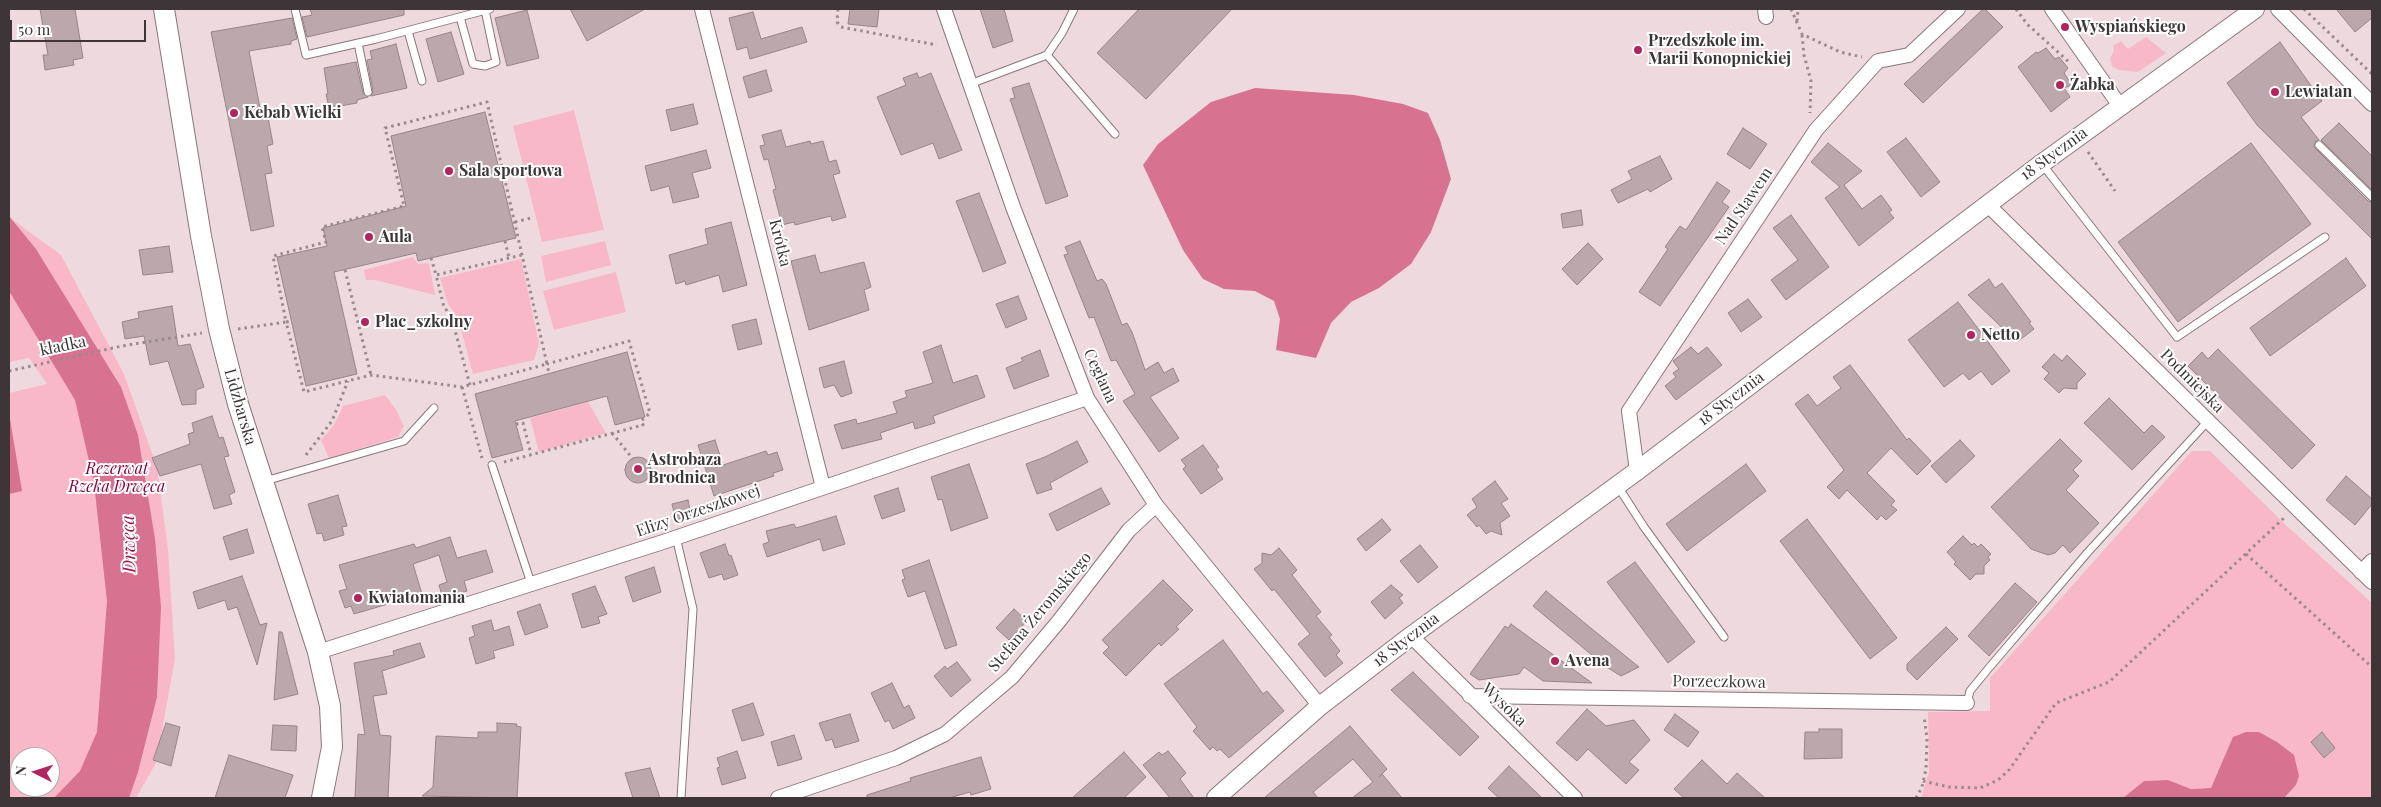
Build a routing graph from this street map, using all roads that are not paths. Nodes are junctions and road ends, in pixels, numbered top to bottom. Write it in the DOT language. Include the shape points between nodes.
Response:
graph roads {
  1 [pos="164,9"];
  2 [pos="295,9"];
  3 [pos="702,9"];
  4 [pos="944,9"];
  5 [pos="1074,9"];
  6 [pos="1958,9"];
  7 [pos="2052,9"];
  8 [pos="2254,9"];
  9 [pos="2278,9"];
  10 [pos="487,10"];
  11 [pos="460,17"];
  12 [pos="408,31"];
  13 [pos="358,43"];
  14 [pos="1048,54"];
  15 [pos="422,81"];
  16 [pos="970,84"];
  17 [pos="368,92"];
  18 [pos="2372,104"];
  19 [pos="2120,106"];
  20 [pos="1114,134"];
  21 [pos="2319,144"];
  22 [pos="2041,164"];
  23 [pos="2372,197"];
  24 [pos="1988,204"];
  25 [pos="2325,237"];
  26 [pos="1087,398"];
  27 [pos="434,408"];
  28 [pos="2208,421"];
  29 [pos="492,465"];
  30 [pos="1637,471"];
  31 [pos="262,482"];
  32 [pos="1617,485"];
  33 [pos="823,487"];
  34 [pos="1156,506"];
  35 [pos="676,537"];
  36 [pos="2372,561"];
  37 [pos="2362,572"];
  38 [pos="2372,582"];
  39 [pos="531,583"];
  40 [pos="1411,636"];
  41 [pos="1724,637"];
  42 [pos="318,652"];
  43 [pos="1470,696"];
  44 [pos="1967,703"];
  45 [pos="1320,706"];
  46 [pos="322,798"];
  47 [pos="681,798"];
  48 [pos="778,798"];
  49 [pos="1216,798"];
  50 [pos="1575,798"];
  1 -- 31 [label="main road, Lidzbarska" via="219,329"];
  2 -- 13 [label="lane" via="306,55"];
  3 -- 33 [label="street, Krótka"];
  4 -- 16 [label="street, Ceglana"];
  5 -- 14 [label="lane"];
  6 -- 30 [label="street, Nad Stawem" via="1908,55 1878,60 1820,124 1629,411"];
  7 -- 19 [label="street"];
  8 -- 19 [label="street, 18 Stycznia"];
  9 -- 18 [label="street"];
  10 -- 11 [label="lane"];
  10 -- 11 [label="lane" via="496,62 485,66 473,64"];
  11 -- 12 [label="lane"];
  12 -- 13 [label="lane"];
  12 -- 15 [label="lane"];
  13 -- 17 [label="lane"];
  14 -- 16 [label="lane"];
  14 -- 20 [label="lane"];
  16 -- 26 [label="street, Ceglana" via="1013,207"];
  19 -- 22 [label="street, 18 Stycznia"];
  21 -- 23 [label="lane"];
  22 -- 24 [label="street, 18 Stycznia"];
  22 -- 25 [label="lane" via="2177,337"];
  24 -- 28 [label="street, Podmiejska"];
  24 -- 30 [label="street, 18 Stycznia"];
  26 -- 33 [label="street, Elizy Orzeszkowej"];
  26 -- 34 [label="street, Ceglana"];
  27 -- 31 [label="lane" via="404,441"];
  28 -- 37 [label="street, Podmiejska"];
  28 -- 44 [label="lane" via="2088,552 1970,691"];
  29 -- 39 [label="lane"];
  30 -- 32 [label="street, 18 Stycznia"];
  31 -- 42 [label="main road, Lidzbarska"];
  32 -- 40 [label="street, 18 Stycznia"];
  32 -- 41 [label="lane"];
  33 -- 35 [label="street, Elizy Orzeszkowej"];
  34 -- 45 [label="street, Ceglana"];
  34 -- 48 [label="street, Stefana Żeromskiego" via="1129,530 1060,622 1012,677 945,734 896,758"];
  35 -- 39 [label="street, Elizy Orzeszkowej"];
  35 -- 47 [label="lane" via="693,609"];
  36 -- 37 [label="street"];
  37 -- 38 [label="street, Podmiejska"];
  39 -- 42 [label="street, Elizy Orzeszkowej"];
  40 -- 43 [label="street, Wysoka"];
  40 -- 45 [label="street, 18 Stycznia"];
  42 -- 46 [label="main road, Lidzbarska" via="330,706 332,747"];
  43 -- 44 [label="street, Porzeczkowa"];
  43 -- 50 [label="street, Wysoka"];
  45 -- 49 [label="street, 18 Stycznia"];
}
